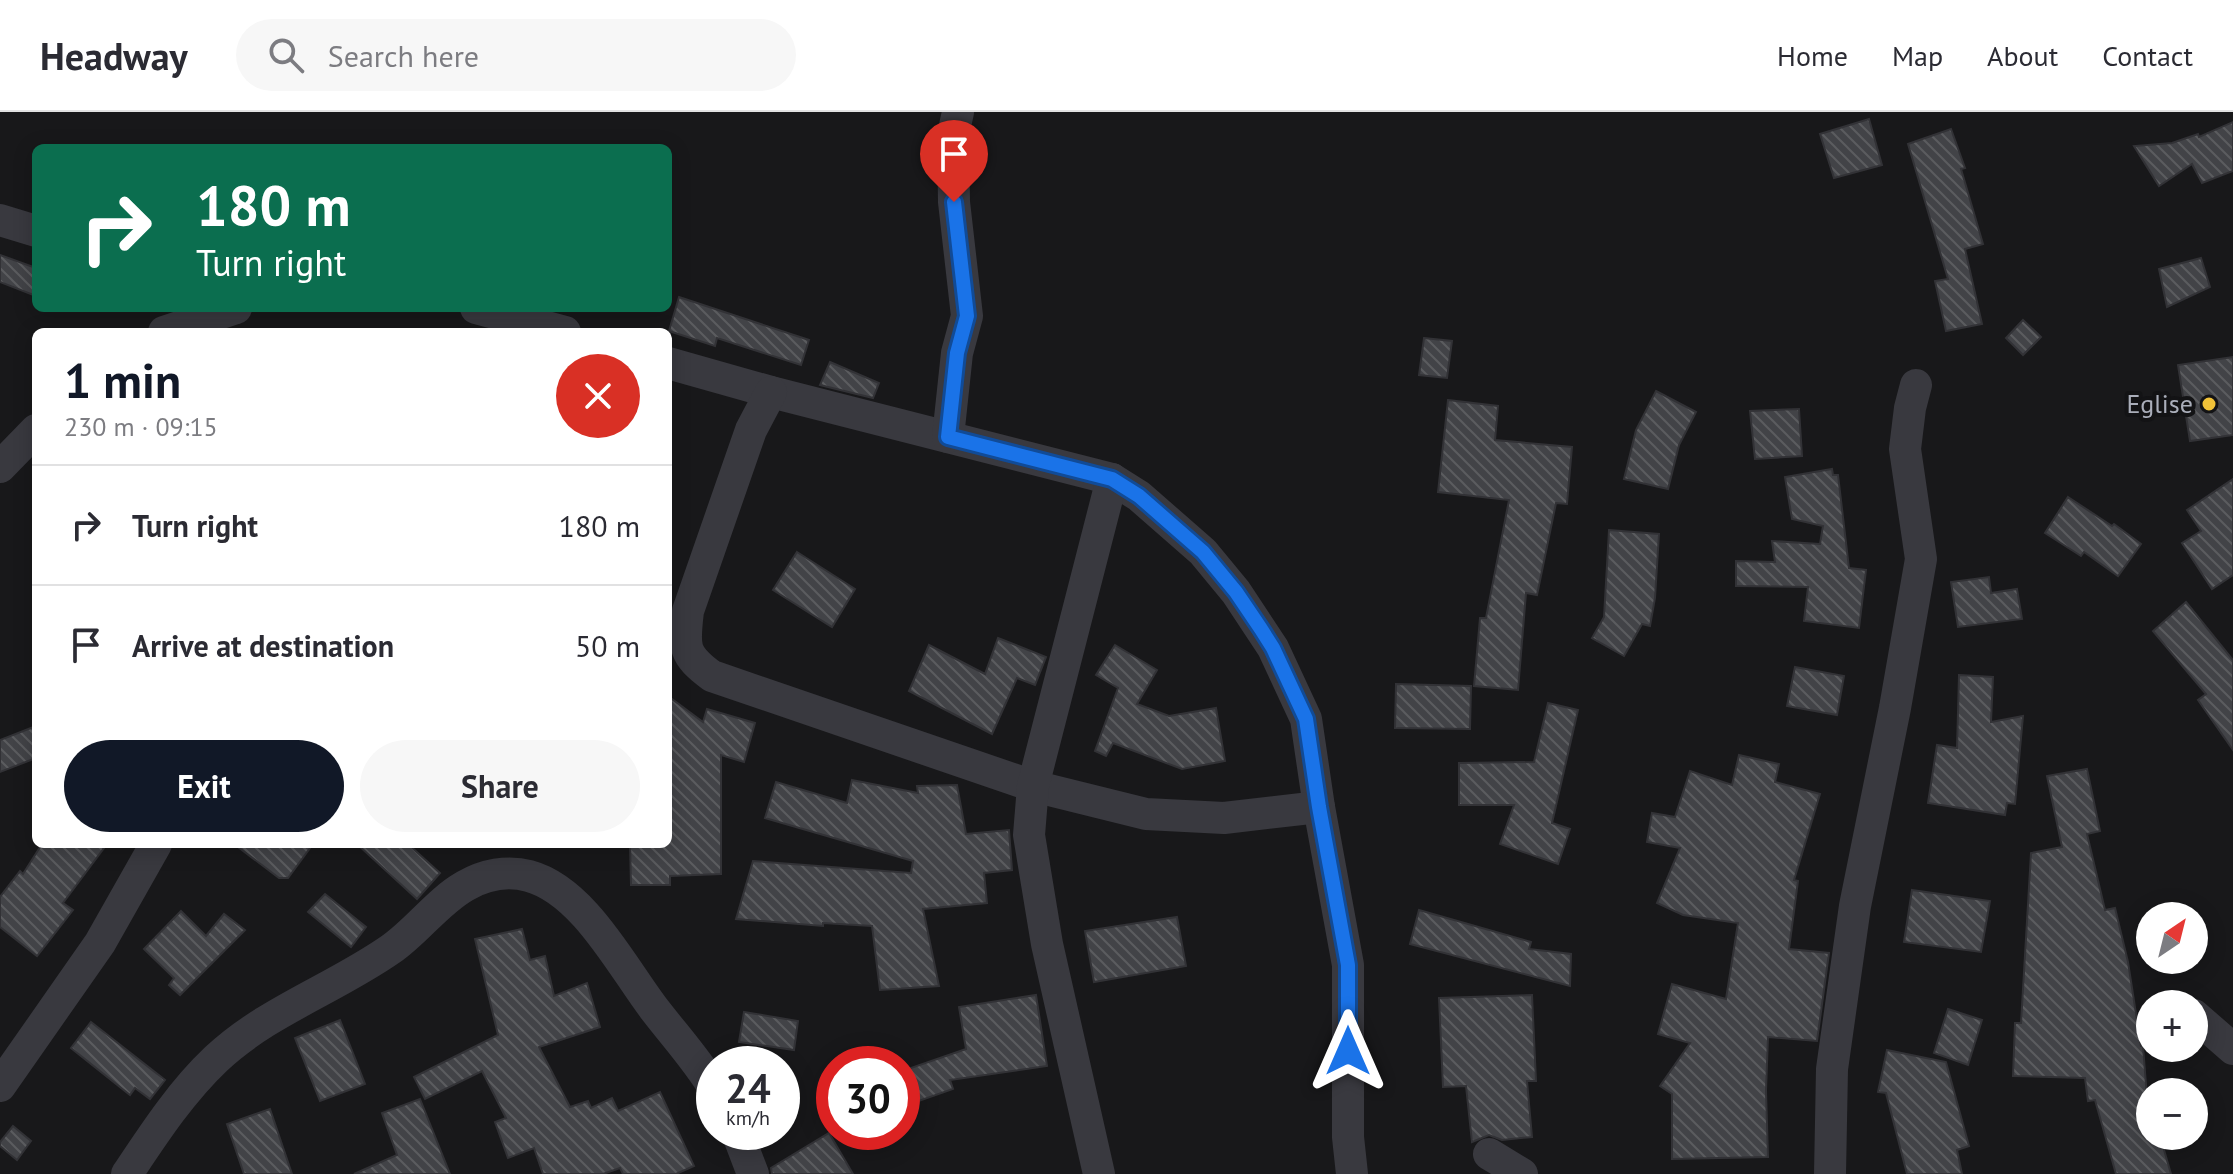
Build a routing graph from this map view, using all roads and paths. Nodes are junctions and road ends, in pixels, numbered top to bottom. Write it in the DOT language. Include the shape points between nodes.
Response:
graph roads {
  1 [pos="958,112"];
  2 [pos="0,220"];
  3 [pos="32,230"];
  4 [pos="221,312"];
  5 [pos="490,312"];
  6 [pos="175,328"];
  7 [pos="544,328"];
  8 [pos="672,364"];
  9 [pos="1916,385"];
  10 [pos="771,392"];
  11 [pos="32,434"];
  12 [pos="948,437"];
  13 [pos="0,467"];
  14 [pos="1112,479"];
  15 [pos="1033,786"];
  16 [pos="1319,807"];
  17 [pos="154,848"];
  18 [pos="2208,1027"];
  19 [pos="2233,1049"];
  20 [pos="696,1061"];
  21 [pos="0,1086"];
  22 [pos="744,1150"];
  23 [pos="1489,1154"];
  24 [pos="127,1174"];
  25 [pos="753,1174"];
  26 [pos="1099,1174"];
  27 [pos="1352,1174"];
  28 [pos="1522,1174"];
  29 [pos="1830,1174"];
  1 -- 12 [label="street" via="954,202 967,316 957,353"];
  2 -- 3 [label="street"];
  4 -- 6 [label="street"];
  5 -- 7 [label="street"];
  8 -- 10 [label="street"];
  9 -- 29 [label="street" via="1905,449 1921,559 1849,951 1832,1069"];
  10 -- 12 [label="street"];
  10 -- 15 [label="street" via="751,430 688,611 685,638 691,661 712,676"];
  11 -- 13 [label="street"];
  12 -- 14 [label="street"];
  14 -- 15 [label="street"];
  14 -- 16 [label="street" via="1203,552 1273,648 1306,719"];
  15 -- 16 [label="street" via="1146,814 1224,818"];
  15 -- 26 [label="street" via="1029,835 1047,944"];
  16 -- 27 [label="street" via="1348,965"];
  17 -- 21 [label="street" via="100,943"];
  18 -- 19 [label="street"];
  20 -- 24 [label="street" via="588,918 553,885 526,875 497,873 464,886 392,949 259,1024 215,1060 158,1127"];
  22 -- 25 [label="street"];
  23 -- 28 [label="street"];
}
